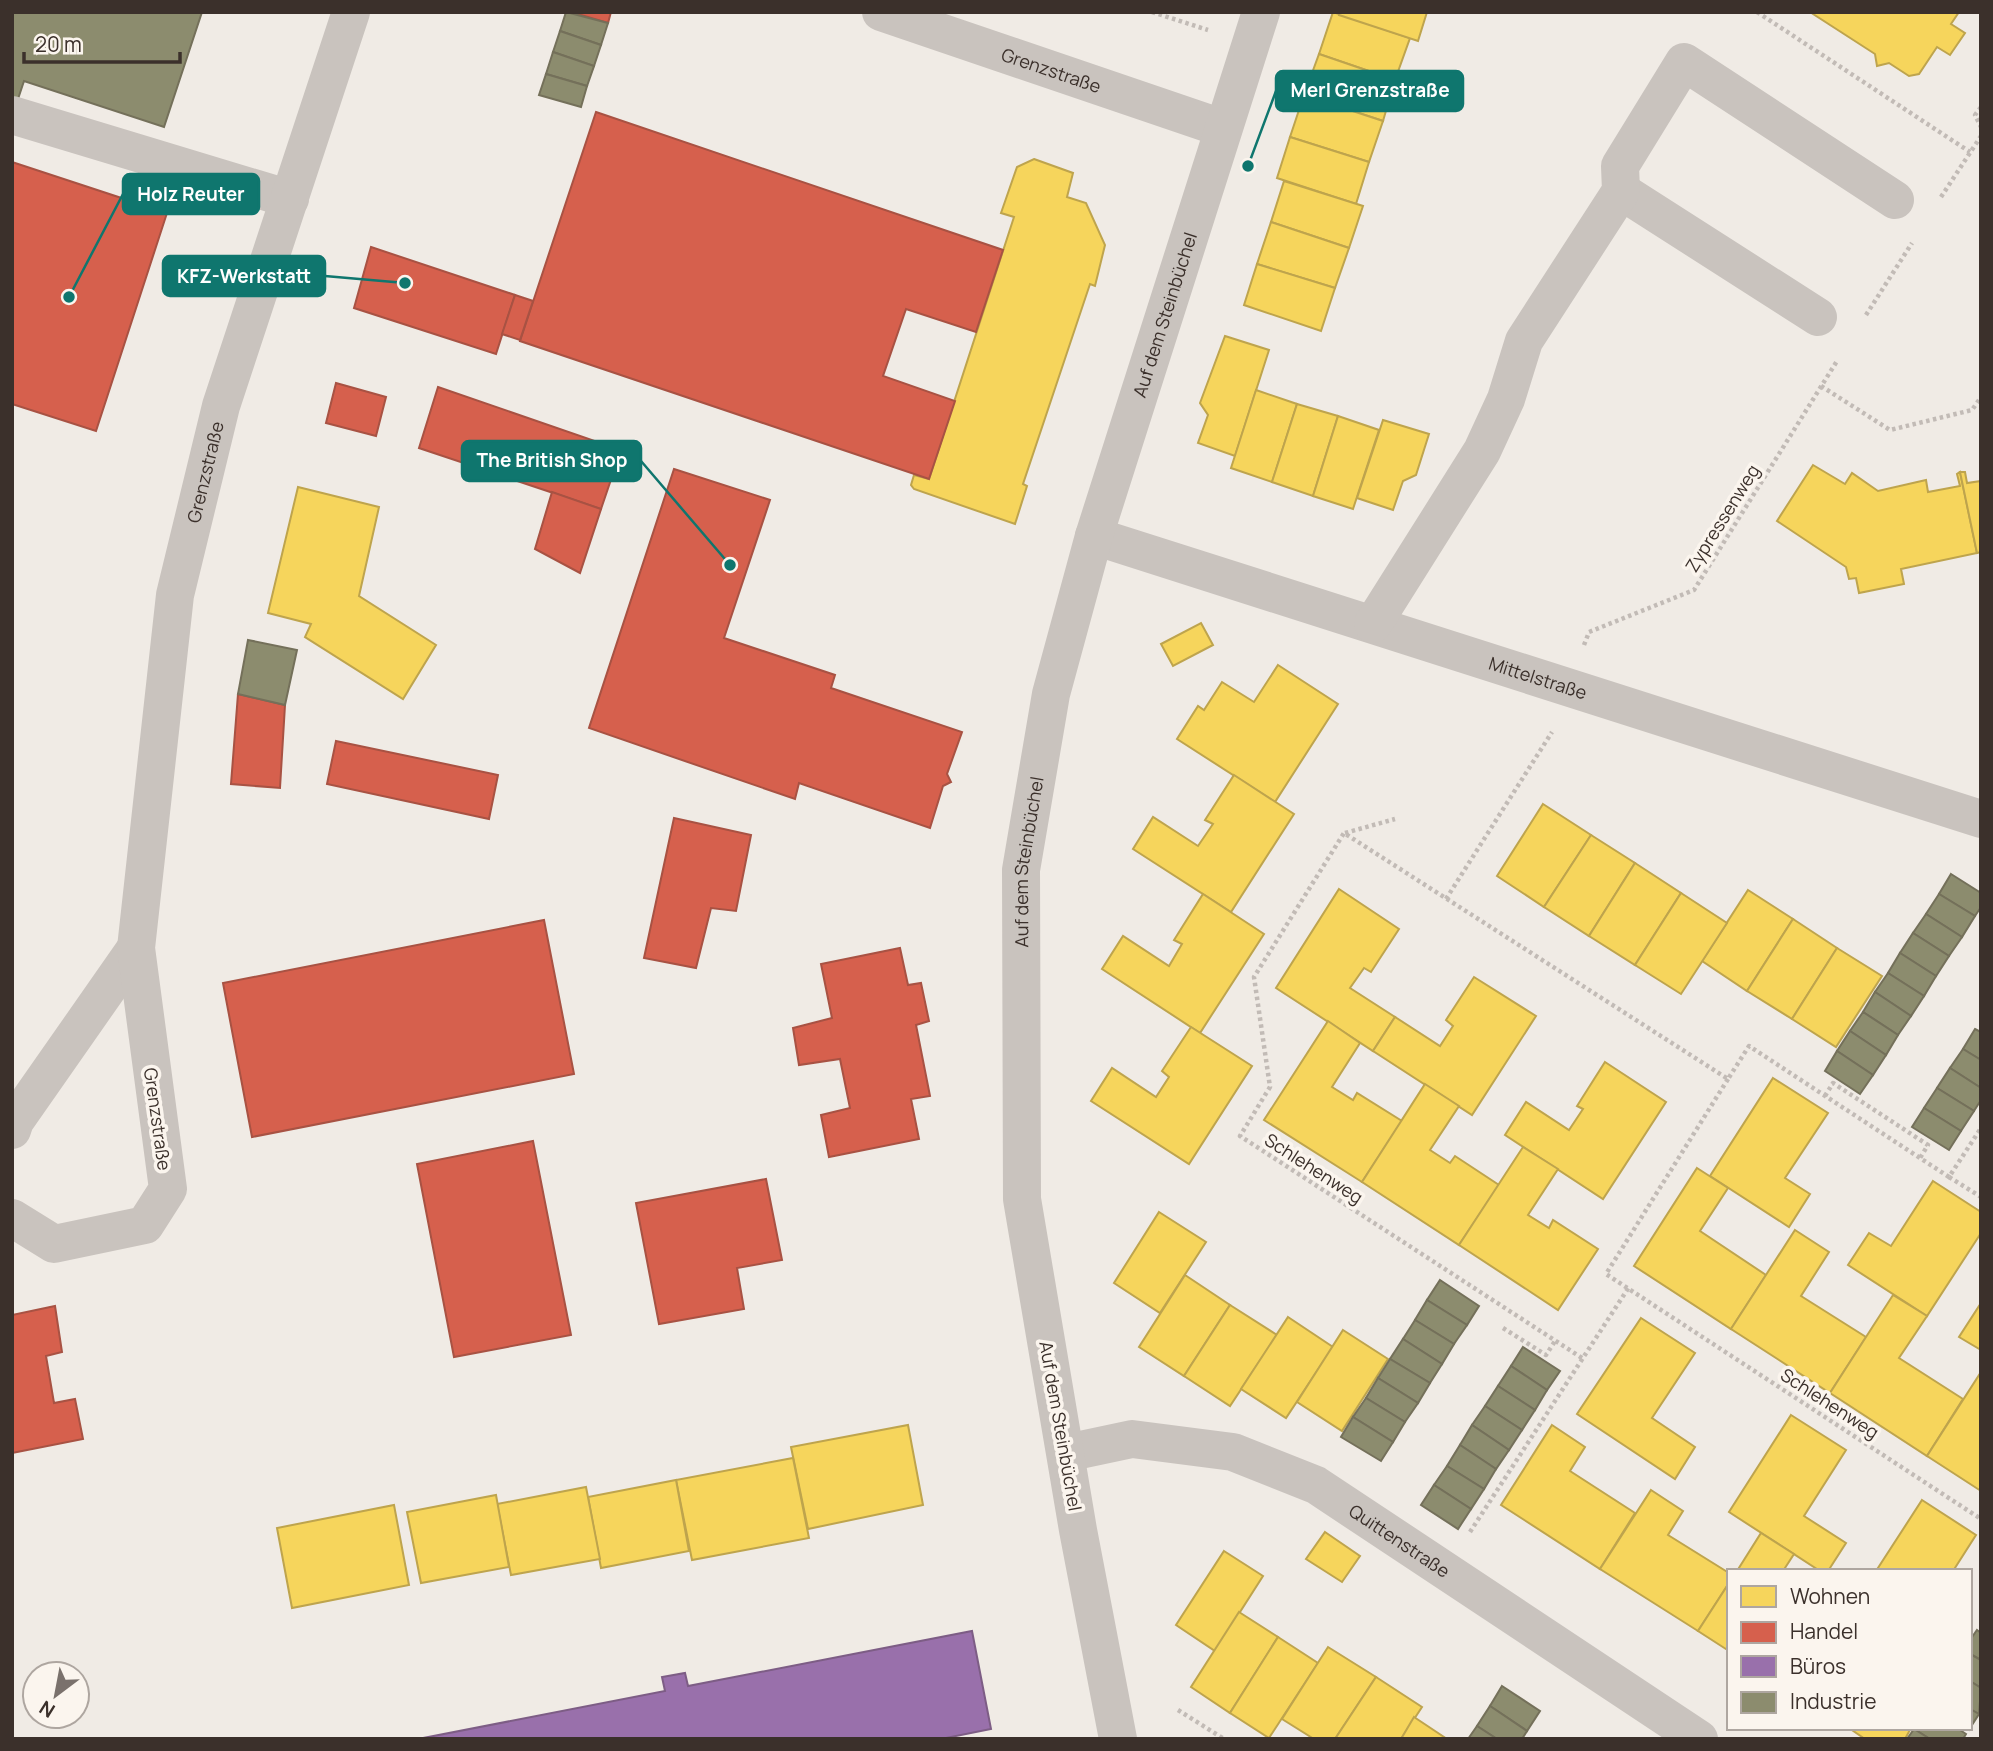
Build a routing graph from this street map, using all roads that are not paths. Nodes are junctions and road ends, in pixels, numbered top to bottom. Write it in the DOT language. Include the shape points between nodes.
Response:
graph roads {
  1 [pos="351,12"];
  2 [pos="881,12"];
  3 [pos="1256,28"];
  4 [pos="12,114"];
  5 [pos="1222,128"];
  6 [pos="1621,191"];
  7 [pos="290,199"];
  8 [pos="1895,200"];
  9 [pos="1818,317"];
  10 [pos="1094,536"];
  11 [pos="1373,624"];
  12 [pos="1981,818"];
  13 [pos="136,948"];
  14 [pos="12,1130"];
  15 [pos="12,1217"];
  16 [pos="1066,1453"];
  17 [pos="1118,1739"];
  18 [pos="1699,1739"];
  1 -- 7 [label="street, Grenzstraße"];
  2 -- 5 [label="street, Grenzstraße"];
  3 -- 5 [label="street, Auf dem Steinbüchel"];
  4 -- 7 [label="street"];
  5 -- 10 [label="street, Auf dem Steinbüchel"];
  6 -- 8 [label="street" via="1620,166 1684,62"];
  6 -- 9 [label="street"];
  6 -- 11 [label="street" via="1524,341 1506,398 1482,451"];
  7 -- 13 [label="street, Grenzstraße" via="221,405 174,595"];
  10 -- 11 [label="street, Mittelstraße"];
  10 -- 16 [label="street, Auf dem Steinbüchel" via="1051,694 1021,870 1022,1199"];
  11 -- 12 [label="street, Mittelstraße"];
  13 -- 14 [label="street, Grenzstraße"];
  13 -- 15 [label="street, Grenzstraße" via="168,1189 145,1225 54,1244"];
  16 -- 17 [label="street, Auf dem Steinbüchel"];
  16 -- 18 [label="street, Quittenstraße" via="1132,1439 1233,1452 1316,1485"];
}
